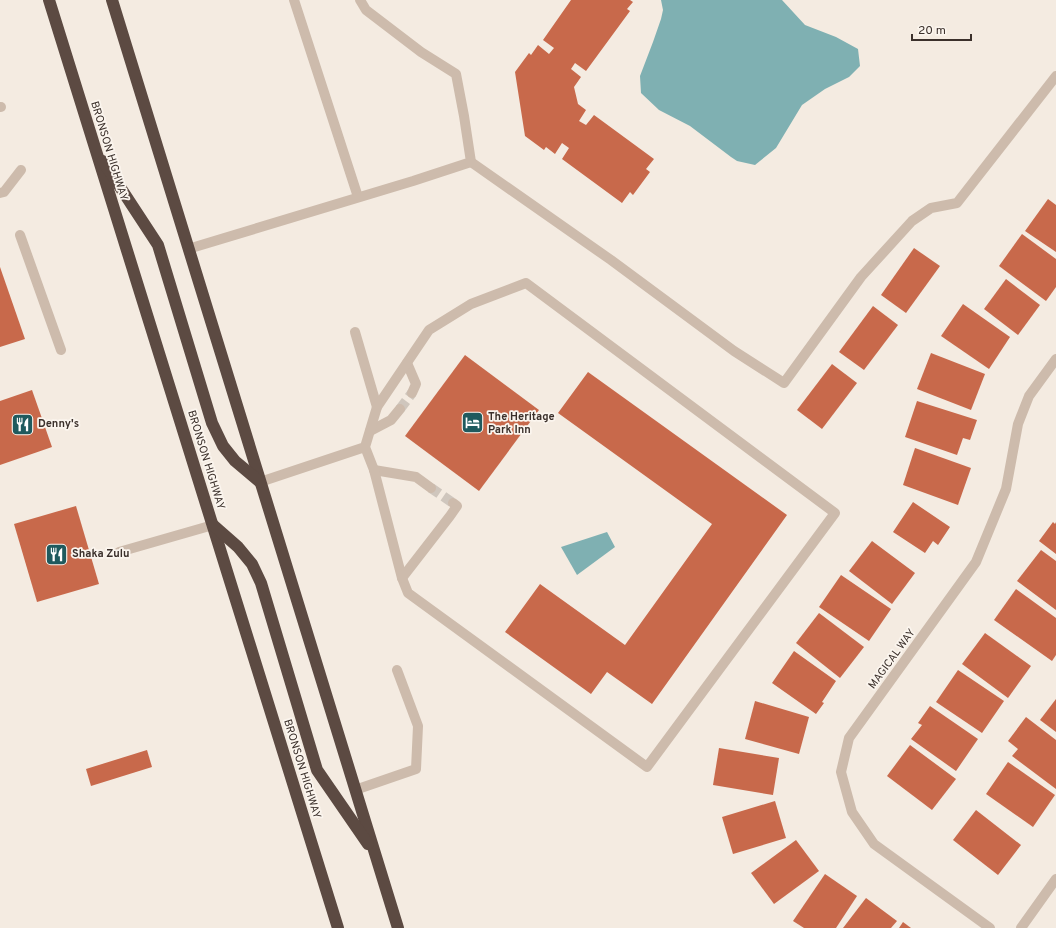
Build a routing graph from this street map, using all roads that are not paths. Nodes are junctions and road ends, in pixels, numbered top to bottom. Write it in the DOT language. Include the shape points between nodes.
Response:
graph roads {
  1 [pos="49,0"];
  2 [pos="112,0"];
  3 [pos="294,0"];
  4 [pos="360,0"];
  5 [pos="1056,76"];
  6 [pos="95,148"];
  7 [pos="471,162"];
  8 [pos="21,170"];
  9 [pos="0,193"];
  10 [pos="358,198"];
  11 [pos="20,235"];
  12 [pos="188,249"];
  13 [pos="355,332"];
  14 [pos="61,350"];
  15 [pos="1056,359"];
  16 [pos="407,363"];
  17 [pos="412,393"];
  18 [pos="378,407"];
  19 [pos="400,409"];
  20 [pos="370,432"];
  21 [pos="366,447"];
  22 [pos="374,470"];
  23 [pos="260,482"];
  24 [pos="431,488"];
  25 [pos="453,503"];
  26 [pos="213,525"];
  27 [pos="119,552"];
  28 [pos="402,578"];
  29 [pos="397,670"];
  30 [pos="356,790"];
  31 [pos="375,853"];
  32 [pos="1056,879"];
  33 [pos="338,928"];
  34 [pos="398,928"];
  35 [pos="990,928"];
  36 [pos="1021,928"];
  1 -- 6 [label="highway, BRONSON HIGHWAY"];
  2 -- 12 [label="highway"];
  3 -- 10 [label="street"];
  4 -- 7 [label="street" via="366,10 415,48 456,74"];
  5 -- 7 [label="street" via="957,203 931,208 912,221 861,277 784,383"];
  6 -- 23 [label="highway" via="158,245 212,423 223,446 235,461"];
  6 -- 26 [label="highway, BRONSON HIGHWAY"];
  7 -- 10 [label="street"];
  8 -- 9 [label="street" via="4,192"];
  10 -- 12 [label="street"];
  11 -- 14 [label="street"];
  12 -- 23 [label="highway"];
  13 -- 18 [label="street"];
  15 -- 35 [label="street, MAGICAL WAY" via="1029,396 1018,424 1006,489 976,562 849,738 841,772 852,812 874,844"];
  16 -- 17 [label="street" via="416,384"];
  16 -- 18 [label="street"];
  16 -- 28 [label="street" via="429,330 471,304 526,283 835,513 647,767 408,593"];
  18 -- 20 [label="street"];
  19 -- 20 [label="street" via="390,420"];
  20 -- 21 [label="street"];
  21 -- 22 [label="street"];
  21 -- 23 [label="street"];
  22 -- 24 [label="street" via="416,477"];
  22 -- 28 [label="street"];
  23 -- 30 [label="highway"];
  25 -- 28 [label="street" via="457,506"];
  26 -- 27 [label="street"];
  26 -- 31 [label="highway" via="238,547 252,564 261,583 317,770"];
  26 -- 33 [label="highway, BRONSON HIGHWAY"];
  29 -- 30 [label="street" via="418,726 416,770"];
  30 -- 31 [label="highway"];
  31 -- 34 [label="highway"];
  32 -- 36 [label="street"];
}
